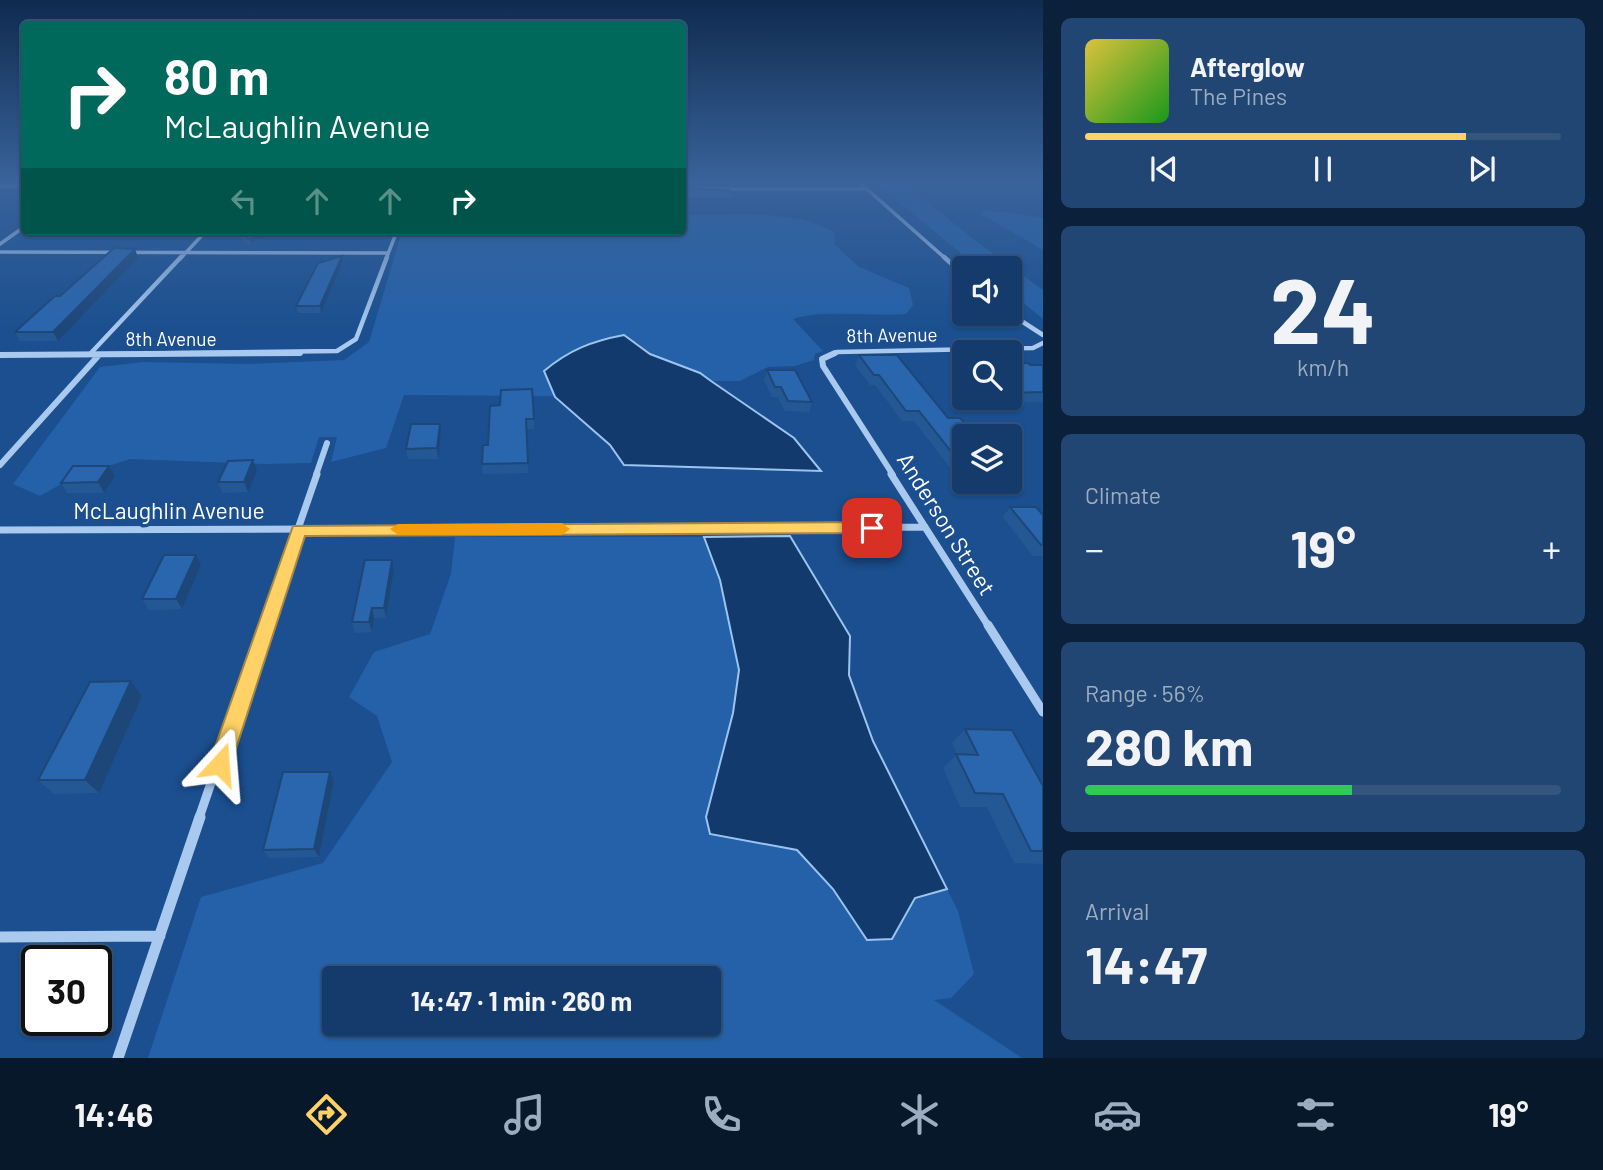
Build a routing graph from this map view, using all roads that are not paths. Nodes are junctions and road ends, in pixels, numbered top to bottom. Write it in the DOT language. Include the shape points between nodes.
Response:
graph roads {
  1 [pos="18,231"];
  2 [pos="915,231"];
  3 [pos="202,235"];
  4 [pos="395,235"];
  5 [pos="0,244"];
  6 [pos="0,253"];
  7 [pos="185,253"];
  8 [pos="387,253"];
  9 [pos="952,264"];
  10 [pos="1022,321"];
  11 [pos="1043,335"];
  12 [pos="1043,343"];
  13 [pos="0,355"];
  14 [pos="90,355"];
  15 [pos="99,355"];
  16 [pos="826,356"];
  17 [pos="327,443"];
  18 [pos="0,465"];
  19 [pos="925,527"];
  20 [pos="0,530"];
  21 [pos="299,530"];
  22 [pos="1043,712"];
  23 [pos="160,936"];
  24 [pos="0,937"];
  25 [pos="118,1058"];
  1 -- 5 [label="street"];
  2 -- 9 [label="street"];
  3 -- 7 [label="street"];
  4 -- 8 [label="street"];
  6 -- 7 [label="street"];
  7 -- 8 [label="street"];
  7 -- 14 [label="street"];
  8 -- 15 [label="street, 8th Avenue" via="356,339 342,349"];
  10 -- 11 [label="street"];
  12 -- 16 [label="street, 8th Avenue" via="1033,348 849,351"];
  13 -- 14 [label="street, 8th Avenue"];
  14 -- 15 [label="street, 8th Avenue"];
  15 -- 18 [label="street"];
  16 -- 19 [label="street, Anderson Street" via="823,366"];
  17 -- 21 [label="street"];
  19 -- 21 [label="street, McLaughlin Avenue"];
  19 -- 22 [label="street, Anderson Street"];
  20 -- 21 [label="street, McLaughlin Avenue"];
  21 -- 23 [label="street"];
  23 -- 24 [label="street"];
  23 -- 25 [label="street"];
}
